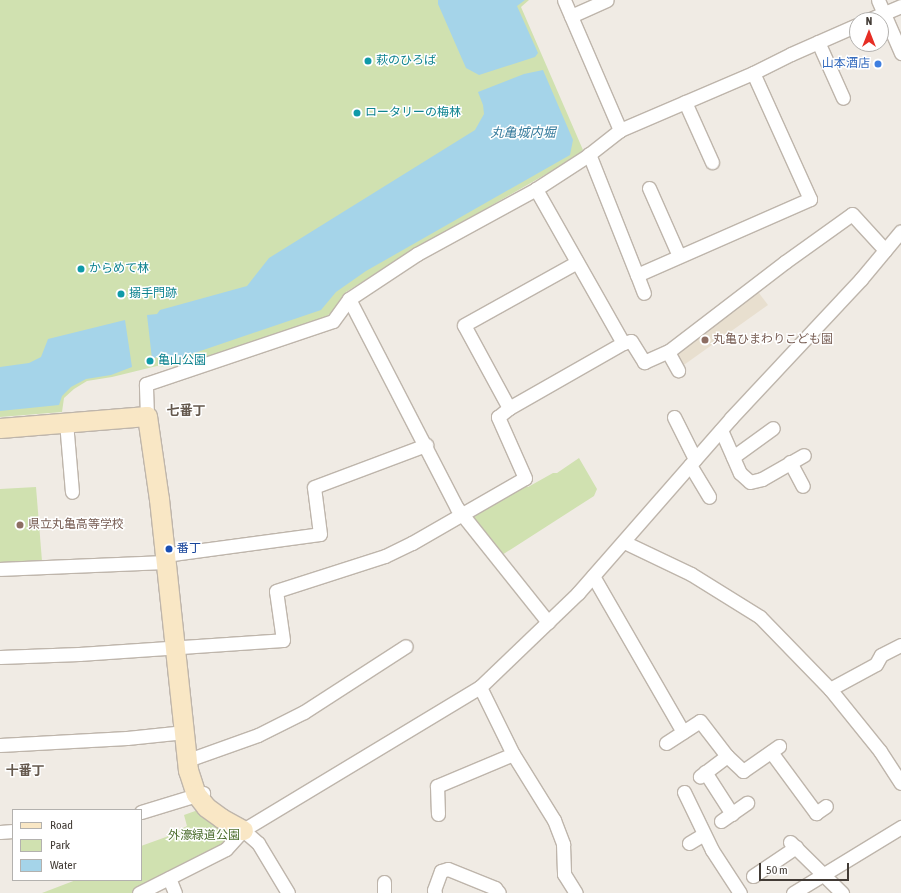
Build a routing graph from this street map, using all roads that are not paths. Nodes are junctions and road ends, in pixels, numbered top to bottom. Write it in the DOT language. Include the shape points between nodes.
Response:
graph roads {
  1 [pos="564,0"];
  2 [pos="607,0"];
  3 [pos="878,0"];
  4 [pos="901,6"];
  5 [pos="884,12"];
  6 [pos="886,12"];
  7 [pos="571,16"];
  8 [pos="889,25"];
  9 [pos="849,28"];
  10 [pos="818,42"];
  11 [pos="901,53"];
  12 [pos="753,73"];
  13 [pos="843,98"];
  14 [pos="685,102"];
  15 [pos="620,130"];
  16 [pos="589,154"];
  17 [pos="712,162"];
  18 [pos="648,188"];
  19 [pos="536,189"];
  20 [pos="901,231"];
  21 [pos="886,250"];
  22 [pos="679,256"];
  23 [pos="577,262"];
  24 [pos="637,275"];
  25 [pos="644,293"];
  26 [pos="349,299"];
  27 [pos="623,343"];
  28 [pos="668,352"];
  29 [pos="678,370"];
  30 [pos="510,408"];
  31 [pos="147,416"];
  32 [pos="674,417"];
  33 [pos="66,422"];
  34 [pos="0,428"];
  35 [pos="773,428"];
  36 [pos="721,430"];
  37 [pos="426,445"];
  38 [pos="804,454"];
  39 [pos="733,457"];
  40 [pos="693,462"];
  41 [pos="790,462"];
  42 [pos="803,486"];
  43 [pos="72,492"];
  44 [pos="709,498"];
  45 [pos="462,514"];
  46 [pos="624,542"];
  47 [pos="165,559"];
  48 [pos="0,569"];
  49 [pos="593,576"];
  50 [pos="548,622"];
  51 [pos="901,645"];
  52 [pos="406,646"];
  53 [pos="174,648"];
  54 [pos="0,657"];
  55 [pos="480,687"];
  56 [pos="830,689"];
  57 [pos="185,732"];
  58 [pos="683,732"];
  59 [pos="666,743"];
  60 [pos="0,745"];
  61 [pos="513,754"];
  62 [pos="727,756"];
  63 [pos="188,760"];
  64 [pos="901,782"];
  65 [pos="684,792"];
  66 [pos="201,794"];
  67 [pos="747,803"];
  68 [pos="826,806"];
  69 [pos="142,812"];
  70 [pos="438,814"];
  71 [pos="901,827"];
  72 [pos="243,830"];
  73 [pos="12,831"];
  74 [pos="0,832"];
  75 [pos="704,834"];
  76 [pos="689,843"];
  77 [pos="823,875"];
  78 [pos="753,876"];
  79 [pos="169,878"];
  80 [pos="734,891"];
  81 [pos="139,893"];
  82 [pos="175,893"];
  83 [pos="288,893"];
  84 [pos="435,893"];
  85 [pos="499,893"];
  86 [pos="576,893"];
  87 [pos="794,893"];
  88 [pos="842,893"];
  1 -- 7 [label="street"];
  2 -- 7 [label="street"];
  3 -- 5 [label="street"];
  4 -- 6 [label="street"];
  7 -- 15 [label="street"];
  8 -- 11 [label="street"];
  9 -- 10 [label="street"];
  10 -- 12 [label="street"];
  10 -- 13 [label="street"];
  12 -- 14 [label="street"];
  12 -- 22 [label="street" via="810,199"];
  14 -- 15 [label="street"];
  14 -- 17 [label="street"];
  15 -- 16 [label="street"];
  16 -- 19 [label="street"];
  16 -- 24 [label="street"];
  18 -- 22 [label="street"];
  19 -- 23 [label="street"];
  19 -- 26 [label="street" via="417,254"];
  20 -- 21 [label="street"];
  21 -- 28 [label="street" via="852,214"];
  21 -- 36 [label="street"];
  22 -- 24 [label="street"];
  23 -- 27 [label="street"];
  23 -- 30 [label="street" via="464,325"];
  24 -- 25 [label="street"];
  26 -- 31 [label="street" via="333,321 146,384"];
  26 -- 37 [label="street"];
  27 -- 28 [label="street" via="631,341 644,362"];
  27 -- 30 [label="street"];
  28 -- 29 [label="street"];
  30 -- 45 [label="street" via="498,417 525,478"];
  31 -- 33 [label="street"];
  31 -- 47 [label="street"];
  32 -- 40 [label="street"];
  33 -- 34 [label="street"];
  33 -- 43 [label="street"];
  35 -- 39 [label="street"];
  36 -- 39 [label="street"];
  36 -- 40 [label="street"];
  37 -- 45 [label="street"];
  37 -- 47 [label="street" via="314,487 320,534"];
  38 -- 41 [label="street"];
  39 -- 41 [label="street" via="740,472 750,482 762,479"];
  40 -- 44 [label="street"];
  40 -- 46 [label="street"];
  41 -- 42 [label="street"];
  45 -- 50 [label="street"];
  45 -- 53 [label="street" via="385,556 276,591 283,640"];
  46 -- 49 [label="street"];
  46 -- 56 [label="street" via="691,574 760,617"];
  47 -- 48 [label="street"];
  47 -- 53 [label="street"];
  49 -- 50 [label="street"];
  49 -- 58 [label="street" via="631,630 642,673"];
  50 -- 55 [label="street"];
  51 -- 56 [label="street" via="881,655 876,664"];
  52 -- 63 [label="street" via="304,712 258,735"];
  53 -- 54 [label="street"];
  53 -- 57 [label="street"];
  55 -- 61 [label="street"];
  55 -- 72 [label="street"];
  56 -- 64 [label="street" via="880,751"];
  57 -- 60 [label="street"];
  57 -- 63 [label="street"];
  58 -- 59 [label="street"];
  58 -- 62 [label="street" via="700,721"];
  61 -- 70 [label="street" via="437,786"];
  61 -- 86 [label="street" via="554,820 563,844 564,874"];
  62 -- 67 [label="street" via="703,774 727,817"];
  62 -- 68 [label="street" via="743,771 775,749 816,813"];
  63 -- 66 [label="street"];
  65 -- 75 [label="street"];
  66 -- 69 [label="street"];
  66 -- 72 [label="street" via="228,808"];
  71 -- 77 [label="street"];
  72 -- 79 [label="street" via="226,849"];
  72 -- 83 [label="street" via="258,843"];
  73 -- 74 [label="street"];
  75 -- 76 [label="street"];
  75 -- 80 [label="street"];
  77 -- 78 [label="street" via="793,844"];
  77 -- 87 [label="street"];
  77 -- 88 [label="street"];
  79 -- 81 [label="street"];
  79 -- 82 [label="street"];
  84 -- 85 [label="street" via="441,871 448,869 495,888"];
}
